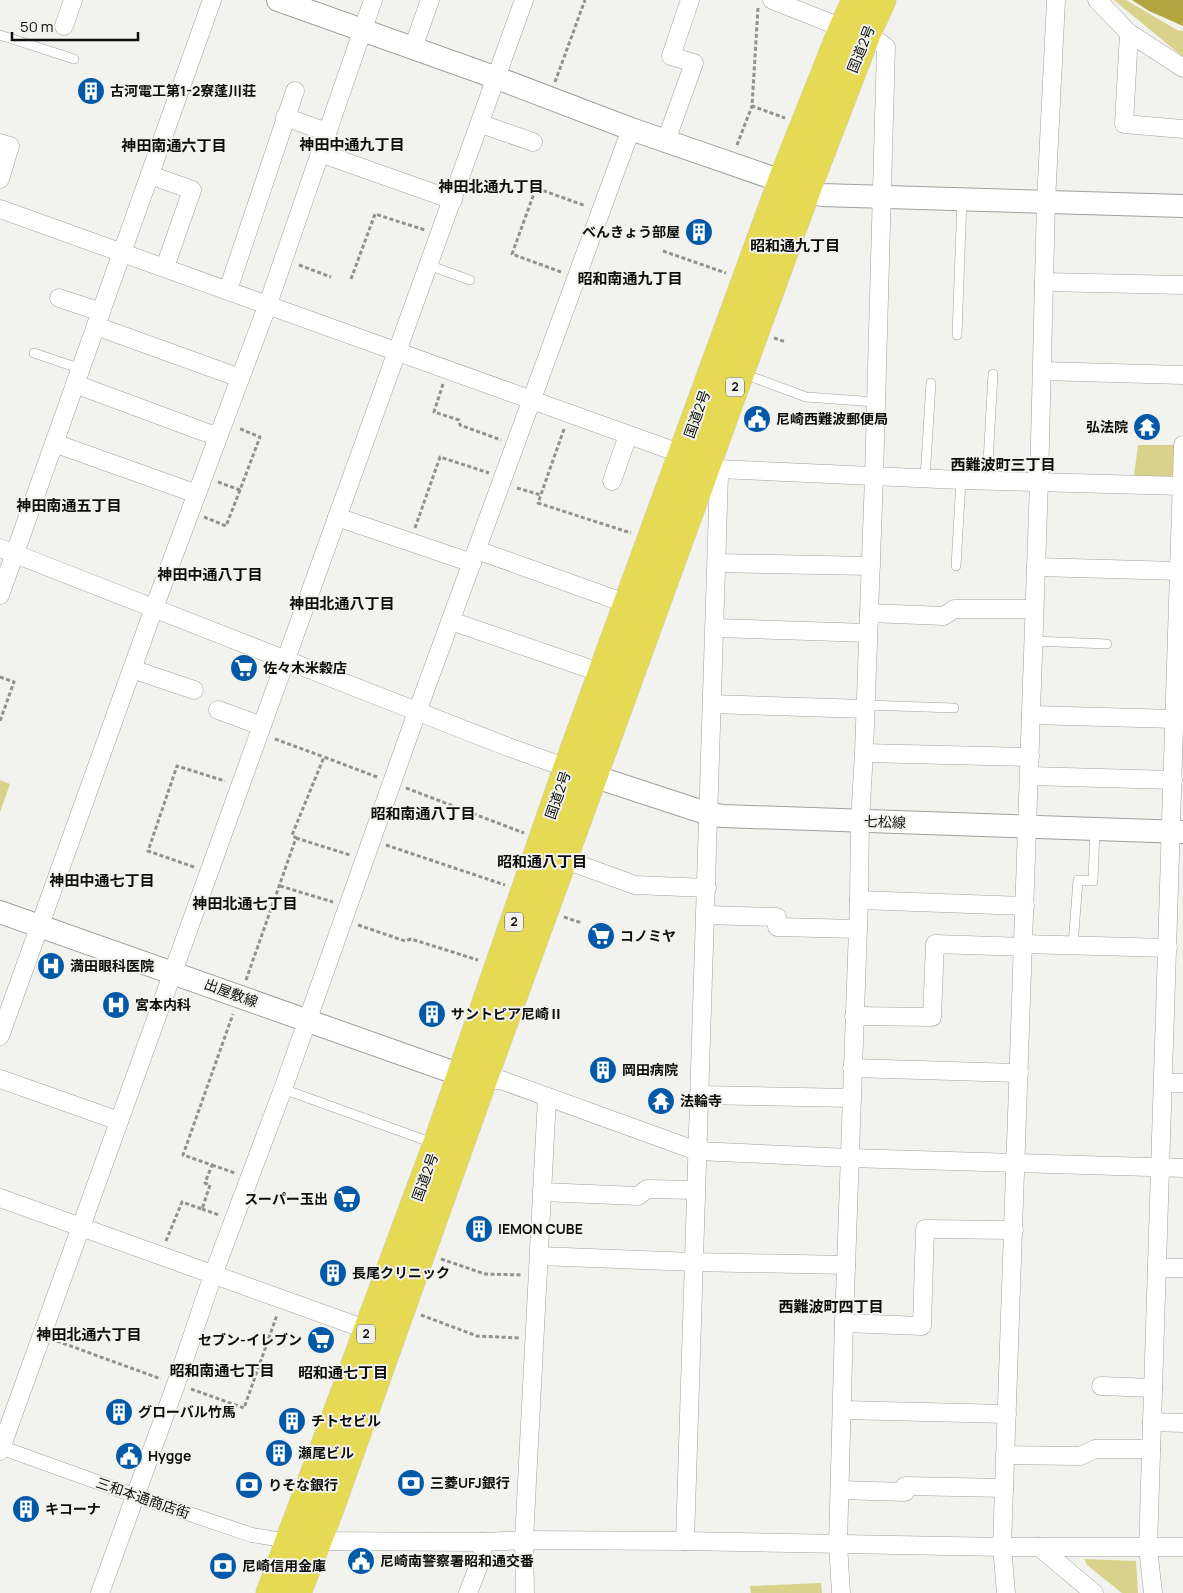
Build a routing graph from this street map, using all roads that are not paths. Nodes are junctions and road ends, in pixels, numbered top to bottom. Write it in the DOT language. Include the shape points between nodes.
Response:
graph roads {
  1 [pos="73,0"];
  2 [pos="212,0"];
  3 [pos="278,0"];
  4 [pos="373,0"];
  5 [pos="430,0"];
  6 [pos="524,0"];
  7 [pos="690,0"];
  8 [pos="772,0"];
  9 [pos="856,0"];
  10 [pos="882,0"];
  11 [pos="1056,0"];
  12 [pos="1097,0"];
  13 [pos="64,26"];
  14 [pos="362,30"];
  15 [pos="855,31"];
  16 [pos="1129,33"];
  17 [pos="0,35"];
  18 [pos="413,48"];
  19 [pos="74,59"];
  20 [pos="1183,68"];
  21 [pos="497,78"];
  22 [pos="295,91"];
  23 [pos="286,117"];
  24 [pos="481,124"];
  25 [pos="631,129"];
  26 [pos="1183,129"];
  27 [pos="327,132"];
  28 [pos="666,141"];
  29 [pos="533,142"];
  30 [pos="10,146"];
  31 [pos="320,153"];
  32 [pos="150,175"];
  33 [pos="0,179"];
  34 [pos="794,185"];
  35 [pos="882,196"];
  36 [pos="962,198"];
  37 [pos="452,200"];
  38 [pos="1046,202"];
  39 [pos="1183,206"];
  40 [pos="0,209"];
  41 [pos="122,252"];
  42 [pos="428,266"];
  43 [pos="165,268"];
  44 [pos="470,280"];
  45 [pos="1044,282"];
  46 [pos="1183,285"];
  47 [pos="228,290"];
  48 [pos="59,298"];
  49 [pos="268,304"];
  50 [pos="99,319"];
  51 [pos="957,335"];
  52 [pos="396,352"];
  53 [pos="34,353"];
  54 [pos="1042,372"];
  55 [pos="993,374"];
  56 [pos="1183,375"];
  57 [pos="78,377"];
  58 [pos="240,378"];
  59 [pos="754,378"];
  60 [pos="931,382"];
  61 [pos="532,401"];
  62 [pos="876,402"];
  63 [pos="221,430"];
  64 [pos="628,435"];
  65 [pos="54,443"];
  66 [pos="1183,445"];
  67 [pos="702,462"];
  68 [pos="874,476"];
  69 [pos="925,478"];
  70 [pos="961,480"];
  71 [pos="987,480"];
  72 [pos="612,481"];
  73 [pos="1039,482"];
  74 [pos="1182,486"];
  75 [pos="197,494"];
  76 [pos="337,517"];
  77 [pos="7,550"];
  78 [pos="475,556"];
  79 [pos="717,563"];
  80 [pos="871,566"];
  81 [pos="956,566"];
  82 [pos="1036,567"];
  83 [pos="1179,571"];
  84 [pos="0,595"];
  85 [pos="628,604"];
  86 [pos="154,608"];
  87 [pos="1034,609"];
  88 [pos="869,612"];
  89 [pos="1180,614"];
  90 [pos="451,621"];
  91 [pos="714,628"];
  92 [pos="868,633"];
  93 [pos="1034,641"];
  94 [pos="1107,644"];
  95 [pos="286,659"];
  96 [pos="132,669"];
  97 [pos="602,674"];
  98 [pos="1180,681"];
  99 [pos="194,690"];
  100 [pos="712,704"];
  101 [pos="866,707"];
  102 [pos="954,708"];
  103 [pos="218,710"];
  104 [pos="417,712"];
  105 [pos="1031,715"];
  106 [pos="1175,719"];
  107 [pos="260,730"];
  108 [pos="864,753"];
  109 [pos="1030,757"];
  110 [pos="1178,758"];
  111 [pos="567,769"];
  112 [pos="593,776"];
  113 [pos="1029,776"];
  114 [pos="1173,780"];
  115 [pos="709,814"];
  116 [pos="860,821"];
  117 [pos="1026,826"];
  118 [pos="1095,829"];
  119 [pos="1177,832"];
  120 [pos="563,859"];
  121 [pos="706,888"];
  122 [pos="859,900"];
  123 [pos="1025,906"];
  124 [pos="1176,908"];
  125 [pos="0,912"];
  126 [pos="706,915"];
  127 [pos="40,926"];
  128 [pos="858,929"];
  129 [pos="1023,945"];
  130 [pos="1073,945"];
  131 [pos="1168,948"];
  132 [pos="173,973"];
  133 [pos="1174,997"];
  134 [pos="854,1016"];
  135 [pos="307,1020"];
  136 [pos="0,1036"];
  137 [pos="852,1068"];
  138 [pos="1019,1073"];
  139 [pos="472,1077"];
  140 [pos="0,1078"];
  141 [pos="1163,1083"];
  142 [pos="1183,1083"];
  143 [pos="283,1089"];
  144 [pos="699,1095"];
  145 [pos="547,1097"];
  146 [pos="851,1098"];
  147 [pos="119,1122"];
  148 [pos="437,1144"];
  149 [pos="697,1151"];
  150 [pos="849,1158"];
  151 [pos="1016,1163"];
  152 [pos="1160,1167"];
  153 [pos="1183,1168"];
  154 [pos="696,1190"];
  155 [pos="542,1192"];
  156 [pos="0,1198"];
  157 [pos="81,1226"];
  158 [pos="1014,1230"];
  159 [pos="539,1256"];
  160 [pos="694,1262"];
  161 [pos="846,1265"];
  162 [pos="1157,1268"];
  163 [pos="1183,1268"];
  164 [pos="213,1275"];
  165 [pos="844,1323"];
  166 [pos="368,1330"];
  167 [pos="1101,1386"];
  168 [pos="1153,1388"];
  169 [pos="842,1410"];
  170 [pos="1007,1414"];
  171 [pos="1152,1422"];
  172 [pos="1183,1423"];
  173 [pos="0,1449"];
  174 [pos="1151,1449"];
  175 [pos="1005,1455"];
  176 [pos="1004,1488"];
  177 [pos="840,1490"];
  178 [pos="136,1496"];
  179 [pos="289,1540"];
  180 [pos="524,1540"];
  181 [pos="318,1541"];
  182 [pos="685,1541"];
  183 [pos="484,1542"];
  184 [pos="838,1544"];
  185 [pos="1002,1547"];
  186 [pos="1039,1547"];
  187 [pos="1148,1548"];
  188 [pos="1183,1548"];
  189 [pos="304,1591"];
  190 [pos="100,1593"];
  191 [pos="270,1593"];
  192 [pos="468,1593"];
  193 [pos="525,1593"];
  194 [pos="841,1593"];
  195 [pos="1006,1593"];
  196 [pos="1094,1593"];
  197 [pos="1153,1593"];
  1 -- 13 [label="street"];
  2 -- 32 [label="street"];
  3 -- 14 [label="street"];
  4 -- 14 [label="street"];
  5 -- 18 [label="street"];
  6 -- 21 [label="street"];
  7 -- 28 [label="street" via="671,56 694,63"];
  8 -- 15 [label="street"];
  9 -- 15 [label="highway, 国道2号 / 2"];
  10 -- 15 [label="highway, 国道2号 / 2"];
  11 -- 38 [label="street"];
  12 -- 16 [label="street"];
  14 -- 18 [label="street"];
  14 -- 27 [label="street"];
  15 -- 34 [label="highway, 国道2号 / 2"];
  15 -- 35 [label="street" via="886,47"];
  16 -- 20 [label="street"];
  16 -- 26 [label="street" via="1124,124"];
  17 -- 19 [label="lane"];
  18 -- 21 [label="street"];
  21 -- 24 [label="street"];
  21 -- 25 [label="street"];
  22 -- 23 [label="street"];
  23 -- 27 [label="street"];
  23 -- 47 [label="street"];
  24 -- 29 [label="street"];
  24 -- 37 [label="street"];
  25 -- 28 [label="street"];
  25 -- 61 [label="street"];
  27 -- 31 [label="street"];
  28 -- 34 [label="street"];
  30 -- 33 [label="street"];
  31 -- 37 [label="street"];
  31 -- 49 [label="street"];
  32 -- 41 [label="street"];
  32 -- 43 [label="street" via="192,190"];
  34 -- 35 [label="street" via="822,195"];
  34 -- 67 [label="highway, 国道2号 / 2"];
  35 -- 36 [label="street"];
  35 -- 62 [label="street"];
  36 -- 38 [label="street"];
  36 -- 51 [label="lane"];
  37 -- 42 [label="street"];
  38 -- 39 [label="street"];
  38 -- 45 [label="street"];
  40 -- 41 [label="street"];
  41 -- 43 [label="street"];
  41 -- 50 [label="street"];
  42 -- 44 [label="lane"];
  42 -- 52 [label="street"];
  43 -- 47 [label="street"];
  45 -- 46 [label="street"];
  45 -- 54 [label="street"];
  47 -- 49 [label="street"];
  48 -- 50 [label="street"];
  49 -- 52 [label="street"];
  49 -- 58 [label="street"];
  50 -- 57 [label="street"];
  50 -- 58 [label="street"];
  52 -- 61 [label="street"];
  52 -- 76 [label="street"];
  53 -- 57 [label="lane"];
  54 -- 56 [label="street"];
  54 -- 73 [label="street"];
  55 -- 71 [label="lane"];
  57 -- 63 [label="street"];
  57 -- 65 [label="street"];
  58 -- 63 [label="street"];
  59 -- 62 [label="lane" via="806,397"];
  60 -- 69 [label="lane"];
  61 -- 64 [label="street"];
  61 -- 78 [label="street"];
  62 -- 68 [label="street"];
  63 -- 75 [label="street"];
  64 -- 67 [label="street"];
  64 -- 72 [label="street"];
  65 -- 75 [label="street"];
  65 -- 77 [label="street"];
  66 -- 74 [label="street"];
  67 -- 68 [label="street"];
  67 -- 79 [label="street" via="719,475"];
  67 -- 85 [label="highway, 国道2号 / 2"];
  67 -- 112 [label="highway, 国道2号 / 2"];
  68 -- 69 [label="street"];
  68 -- 80 [label="street"];
  69 -- 70 [label="street"];
  70 -- 71 [label="street"];
  70 -- 81 [label="lane"];
  71 -- 73 [label="street"];
  73 -- 74 [label="street"];
  73 -- 82 [label="street"];
  74 -- 83 [label="street"];
  75 -- 86 [label="street"];
  76 -- 78 [label="street" via="410,541"];
  76 -- 95 [label="street"];
  77 -- 84 [label="street"];
  77 -- 86 [label="street"];
  78 -- 85 [label="street"];
  78 -- 90 [label="street"];
  79 -- 80 [label="street"];
  79 -- 91 [label="street"];
  80 -- 88 [label="street"];
  82 -- 83 [label="street"];
  82 -- 87 [label="street"];
  83 -- 89 [label="street"];
  85 -- 97 [label="highway, 国道2号 / 2"];
  86 -- 95 [label="street"];
  86 -- 96 [label="street"];
  87 -- 88 [label="street" via="954,610 944,616"];
  87 -- 93 [label="street"];
  88 -- 92 [label="street"];
  89 -- 98 [label="street"];
  90 -- 97 [label="street"];
  90 -- 104 [label="street"];
  91 -- 92 [label="street"];
  91 -- 100 [label="street"];
  92 -- 101 [label="street"];
  93 -- 94 [label="lane"];
  93 -- 105 [label="street"];
  95 -- 104 [label="street"];
  95 -- 107 [label="street"];
  96 -- 99 [label="street"];
  96 -- 127 [label="street"];
  97 -- 111 [label="highway, 国道2号 / 2"];
  98 -- 106 [label="street"];
  100 -- 101 [label="street"];
  100 -- 115 [label="street"];
  101 -- 102 [label="lane"];
  101 -- 108 [label="street"];
  103 -- 107 [label="street"];
  104 -- 111 [label="street"];
  104 -- 135 [label="street"];
  105 -- 106 [label="street"];
  105 -- 109 [label="street"];
  106 -- 110 [label="street"];
  107 -- 132 [label="street"];
  108 -- 109 [label="street"];
  108 -- 116 [label="street"];
  109 -- 113 [label="street"];
  110 -- 114 [label="street"];
  111 -- 112 [label="street"];
  111 -- 139 [label="highway, 国道2号 / 2"];
  112 -- 115 [label="street, 七松線"];
  112 -- 120 [label="highway, 国道2号 / 2"];
  113 -- 114 [label="street"];
  113 -- 117 [label="street"];
  114 -- 119 [label="street"];
  115 -- 116 [label="street, 七松線"];
  115 -- 121 [label="street"];
  116 -- 117 [label="street, 七松線"];
  116 -- 122 [label="street"];
  117 -- 118 [label="street, 七松線"];
  117 -- 123 [label="street"];
  118 -- 119 [label="street, 七松線"];
  118 -- 130 [label="lane" via="1093,881 1078,880"];
  119 -- 124 [label="street"];
  120 -- 121 [label="street" via="635,885"];
  120 -- 139 [label="highway, 国道2号 / 2"];
  121 -- 126 [label="street"];
  122 -- 123 [label="street"];
  122 -- 128 [label="street"];
  123 -- 129 [label="street"];
  124 -- 131 [label="street"];
  125 -- 127 [label="street, 出屋敷線"];
  126 -- 128 [label="street" via="777,917 777,927"];
  126 -- 144 [label="street"];
  127 -- 132 [label="street, 出屋敷線"];
  127 -- 136 [label="street"];
  128 -- 134 [label="street"];
  129 -- 130 [label="street"];
  129 -- 134 [label="street" via="935,944 932,1017"];
  129 -- 138 [label="street"];
  130 -- 131 [label="street"];
  131 -- 133 [label="street"];
  132 -- 135 [label="street, 出屋敷線"];
  132 -- 147 [label="street"];
  133 -- 141 [label="street"];
  134 -- 137 [label="street"];
  135 -- 139 [label="street, 出屋敷線"];
  135 -- 143 [label="street"];
  137 -- 138 [label="street"];
  137 -- 146 [label="street"];
  138 -- 151 [label="street"];
  139 -- 145 [label="street" via="501,1080"];
  139 -- 148 [label="highway, 国道2号 / 2"];
  139 -- 181 [label="highway, 国道2号 / 2"];
  140 -- 147 [label="street"];
  141 -- 142 [label="street"];
  141 -- 152 [label="street"];
  143 -- 148 [label="lane"];
  143 -- 164 [label="street"];
  144 -- 146 [label="street"];
  144 -- 149 [label="street"];
  145 -- 149 [label="street"];
  145 -- 155 [label="street"];
  146 -- 150 [label="street"];
  147 -- 157 [label="street"];
  148 -- 166 [label="highway, 国道2号 / 2"];
  149 -- 150 [label="street"];
  149 -- 154 [label="street"];
  150 -- 151 [label="street"];
  150 -- 161 [label="street"];
  151 -- 152 [label="street"];
  151 -- 158 [label="street"];
  152 -- 153 [label="street"];
  152 -- 162 [label="street"];
  154 -- 155 [label="street" via="647,1189 638,1196"];
  154 -- 160 [label="street"];
  155 -- 159 [label="street"];
  156 -- 157 [label="street"];
  157 -- 164 [label="street"];
  157 -- 173 [label="street"];
  158 -- 165 [label="street" via="925,1229 922,1326"];
  158 -- 170 [label="street"];
  159 -- 160 [label="street"];
  159 -- 180 [label="street"];
  160 -- 161 [label="street"];
  160 -- 182 [label="street"];
  161 -- 165 [label="street"];
  162 -- 163 [label="street"];
  162 -- 168 [label="street"];
  164 -- 166 [label="street"];
  164 -- 178 [label="street"];
  165 -- 169 [label="street"];
  166 -- 179 [label="highway, 国道2号 / 2"];
  167 -- 168 [label="street"];
  168 -- 171 [label="street"];
  169 -- 170 [label="street"];
  169 -- 177 [label="street"];
  170 -- 175 [label="street"];
  171 -- 172 [label="street"];
  171 -- 174 [label="street"];
  173 -- 178 [label="street, 三和本通商店街"];
  174 -- 175 [label="street" via="1095,1449 1080,1456"];
  174 -- 187 [label="street"];
  175 -- 176 [label="street"];
  176 -- 177 [label="street" via="905,1486 905,1492"];
  176 -- 185 [label="street"];
  177 -- 184 [label="street"];
  178 -- 179 [label="street, 三和本通商店街" via="252,1535"];
  178 -- 190 [label="street"];
  179 -- 181 [label="street"];
  179 -- 191 [label="highway, 国道2号 / 2"];
  180 -- 182 [label="street"];
  180 -- 183 [label="street"];
  180 -- 193 [label="street"];
  181 -- 183 [label="street"];
  181 -- 189 [label="highway, 国道2号 / 2"];
  182 -- 184 [label="street"];
  183 -- 192 [label="street" via="482,1557"];
  184 -- 185 [label="street"];
  184 -- 194 [label="street"];
  185 -- 186 [label="street"];
  185 -- 195 [label="street"];
  186 -- 187 [label="street"];
  186 -- 196 [label="street"];
  187 -- 188 [label="street"];
  187 -- 197 [label="street"];
}
